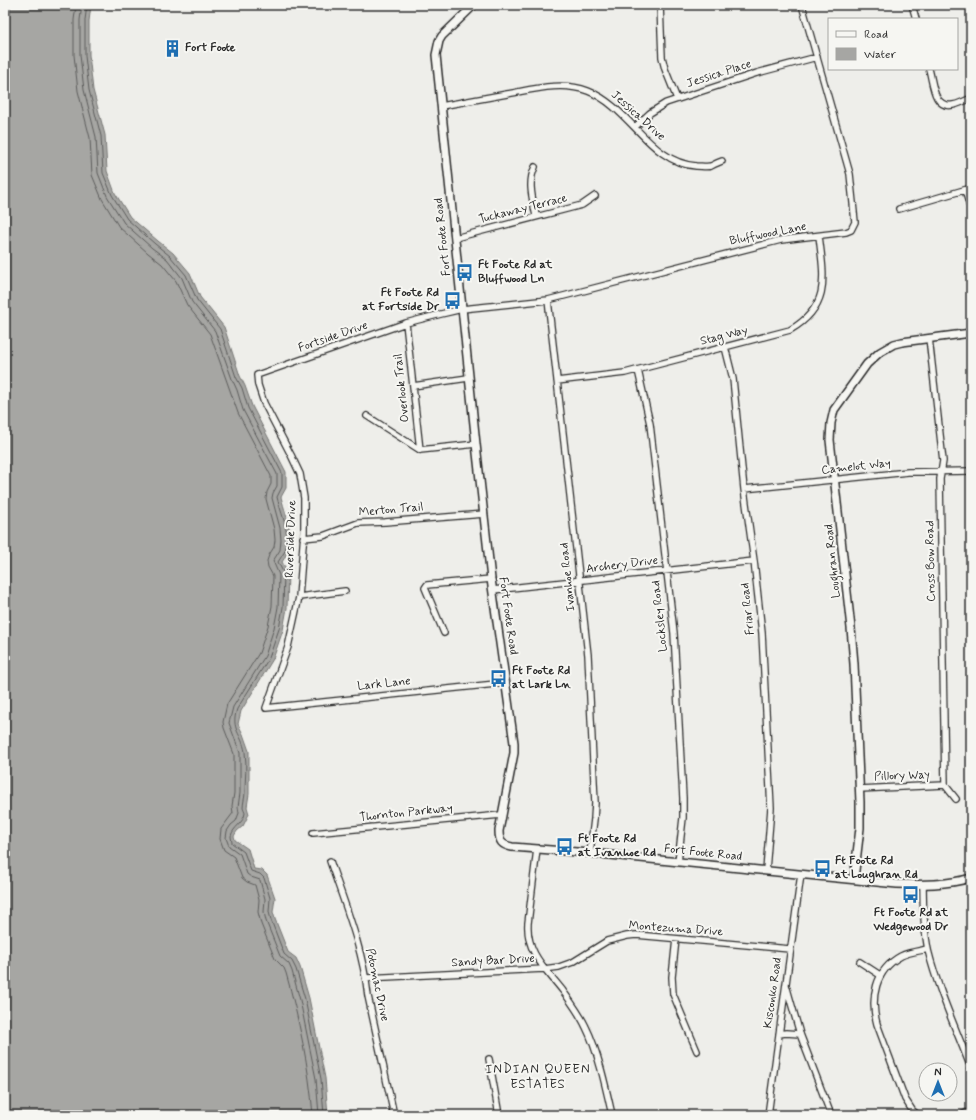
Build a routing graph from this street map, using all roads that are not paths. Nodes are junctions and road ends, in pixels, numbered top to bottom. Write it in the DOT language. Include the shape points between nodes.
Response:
graph roads {
  1 [pos="474,5"];
  2 [pos="660,5"];
  3 [pos="802,5"];
  4 [pos="912,5"];
  5 [pos="916,18"];
  6 [pos="817,57"];
  7 [pos="929,70"];
  8 [pos="971,98"];
  9 [pos="677,99"];
  10 [pos="441,106"];
  11 [pos="635,127"];
  12 [pos="722,160"];
  13 [pos="535,167"];
  14 [pos="971,188"];
  15 [pos="965,190"];
  16 [pos="595,196"];
  17 [pos="899,209"];
  18 [pos="971,210"];
  19 [pos="536,216"];
  20 [pos="819,236"];
  21 [pos="455,238"];
  22 [pos="548,300"];
  23 [pos="462,310"];
  24 [pos="406,323"];
  25 [pos="971,333"];
  26 [pos="929,338"];
  27 [pos="725,347"];
  28 [pos="638,370"];
  29 [pos="257,375"];
  30 [pos="468,378"];
  31 [pos="557,381"];
  32 [pos="413,386"];
  33 [pos="367,416"];
  34 [pos="476,444"];
  35 [pos="420,450"];
  36 [pos="942,471"];
  37 [pos="971,471"];
  38 [pos="835,480"];
  39 [pos="744,488"];
  40 [pos="484,514"];
  41 [pos="303,538"];
  42 [pos="754,561"];
  43 [pos="667,571"];
  44 [pos="491,579"];
  45 [pos="579,581"];
  46 [pos="493,590"];
  47 [pos="345,591"];
  48 [pos="299,597"];
  49 [pos="444,633"];
  50 [pos="506,683"];
  51 [pos="266,708"];
  52 [pos="945,785"];
  53 [pos="859,789"];
  54 [pos="956,799"];
  55 [pos="501,815"];
  56 [pos="313,833"];
  57 [pos="537,849"];
  58 [pos="590,853"];
  59 [pos="330,861"];
  60 [pos="678,862"];
  61 [pos="766,870"];
  62 [pos="801,874"];
  63 [pos="971,878"];
  64 [pos="854,879"];
  65 [pos="923,885"];
  66 [pos="676,938"];
  67 [pos="790,949"];
  68 [pos="928,949"];
  69 [pos="860,962"];
  70 [pos="544,969"];
  71 [pos="880,975"];
  72 [pos="366,978"];
  73 [pos="786,982"];
  74 [pos="778,1034"];
  75 [pos="800,1034"];
  76 [pos="697,1051"];
  77 [pos="489,1059"];
  78 [pos="971,1068"];
  79 [pos="971,1111"];
  80 [pos="394,1115"];
  81 [pos="500,1115"];
  82 [pos="612,1115"];
  83 [pos="768,1115"];
  84 [pos="831,1115"];
  85 [pos="918,1115"];
  86 [pos="961,1115"];
  1 -- 10 [label="street, Fort Foote Road" via="439,41 436,55"];
  2 -- 9 [label="street" via="662,56"];
  3 -- 6 [label="street, Bluffwood Lane"];
  4 -- 5 [label="street"];
  6 -- 9 [label="street, Jessica Place" via="756,73"];
  6 -- 20 [label="street, Bluffwood Lane" via="850,174 855,222 851,230 846,232"];
  7 -- 8 [label="street" via="936,97 941,103 951,106"];
  9 -- 11 [label="street, Jessica Place" via="650,113"];
  10 -- 11 [label="street, Jessica Drive" via="550,87 573,87 602,98"];
  10 -- 21 [label="street, Fort Foote Road"];
  11 -- 12 [label="street, Jessica Drive" via="659,151 678,162 710,166"];
  13 -- 19 [label="street" via="530,186"];
  14 -- 15 [label="street"];
  15 -- 17 [label="street"];
  15 -- 18 [label="street"];
  16 -- 19 [label="street, Tuckaway Terrace" via="582,205"];
  19 -- 21 [label="street, Tuckaway Terrace"];
  20 -- 22 [label="street, Bluffwood Lane" via="781,240"];
  20 -- 27 [label="street, Stag Way" via="823,286 821,297 811,313 790,330"];
  21 -- 23 [label="street, Fort Foote Road"];
  22 -- 23 [label="street, Bluffwood Lane"];
  22 -- 31 [label="street, Ivanhoe Road"];
  23 -- 24 [label="street, Fortside Drive"];
  23 -- 30 [label="street, Fort Foote Road"];
  24 -- 29 [label="street, Fortside Drive"];
  24 -- 32 [label="street, Overlook Trail"];
  25 -- 26 [label="street, Loughran Road"];
  26 -- 36 [label="street, Cross Bow Road"];
  26 -- 38 [label="street, Loughran Road" via="894,344 880,352 867,364 839,402 832,416 830,431"];
  27 -- 28 [label="street, Stag Way"];
  27 -- 39 [label="street, Friar Road" via="733,379"];
  28 -- 31 [label="street, Stag Way"];
  28 -- 43 [label="street, Locksley Road" via="650,424"];
  29 -- 41 [label="street, Riverside Drive" via="264,403 300,474 304,498"];
  30 -- 32 [label="street"];
  30 -- 34 [label="street, Fort Foote Road"];
  31 -- 45 [label="street, Ivanhoe Road"];
  32 -- 35 [label="street, Overlook Trail"];
  33 -- 35 [label="street"];
  34 -- 35 [label="street"];
  34 -- 40 [label="street, Fort Foote Road"];
  36 -- 37 [label="street, Camelot Way"];
  36 -- 38 [label="street, Camelot Way" via="903,472"];
  36 -- 52 [label="street, Cross Bow Road" via="940,479"];
  38 -- 39 [label="street, Camelot Way"];
  38 -- 53 [label="street, Loughran Road" via="851,628"];
  39 -- 42 [label="street, Friar Road"];
  40 -- 41 [label="street, Merton Trail" via="358,523 323,536"];
  40 -- 44 [label="street, Fort Foote Road"];
  41 -- 48 [label="street, Riverside Drive"];
  42 -- 43 [label="street, Archery Drive"];
  42 -- 61 [label="street, Friar Road" via="762,633 770,787"];
  43 -- 45 [label="street, Archery Drive"];
  43 -- 60 [label="street, Locksley Road" via="675,650 683,798"];
  44 -- 46 [label="street, Fort Foote Road"];
  44 -- 49 [label="street" via="427,585 425,588"];
  45 -- 46 [label="street, Archery Drive"];
  45 -- 58 [label="street, Ivanhoe Road" via="588,655 594,795"];
  46 -- 50 [label="street, Fort Foote Road"];
  47 -- 48 [label="street"];
  48 -- 51 [label="street, Riverside Drive" via="288,647"];
  50 -- 51 [label="street, Lark Lane"];
  50 -- 55 [label="street, Fort Foote Road" via="514,753"];
  52 -- 53 [label="street, Pillory Way"];
  52 -- 54 [label="street"];
  53 -- 64 [label="street, Loughran Road" via="860,828"];
  55 -- 56 [label="street, Thornton Parkway"];
  55 -- 57 [label="street, Fort Foote Road" via="499,837 502,844"];
  57 -- 58 [label="street, Fort Foote Road"];
  57 -- 70 [label="street, Sandy Bar Drive" via="528,931 533,952"];
  58 -- 60 [label="street, Fort Foote Road"];
  59 -- 72 [label="street, Potomac Drive" via="351,922"];
  60 -- 61 [label="street, Fort Foote Road"];
  61 -- 62 [label="street, Fort Foote Road"];
  62 -- 64 [label="street, Fort Foote Road"];
  62 -- 67 [label="street, Kisconko Road"];
  63 -- 65 [label="street, Fort Foote Road"];
  64 -- 65 [label="street, Fort Foote Road"];
  65 -- 68 [label="street"];
  66 -- 67 [label="street, Montezuma Drive"];
  66 -- 70 [label="street, Montezuma Drive" via="636,935 618,938 607,941 572,962"];
  66 -- 76 [label="street" via="673,994"];
  67 -- 73 [label="street, Kisconko Road"];
  68 -- 71 [label="street" via="901,956"];
  68 -- 78 [label="street"];
  69 -- 71 [label="street"];
  70 -- 72 [label="street, Sandy Bar Drive"];
  70 -- 82 [label="street" via="580,1016 591,1038"];
  71 -- 85 [label="street" via="874,990 876,1024 905,1099"];
  72 -- 80 [label="street, Potomac Drive"];
  73 -- 74 [label="street, Kisconko Road"];
  73 -- 75 [label="street"];
  74 -- 75 [label="street"];
  74 -- 83 [label="street, Kisconko Road"];
  75 -- 84 [label="street"];
  77 -- 81 [label="street"];
  79 -- 86 [label="street"];
}
